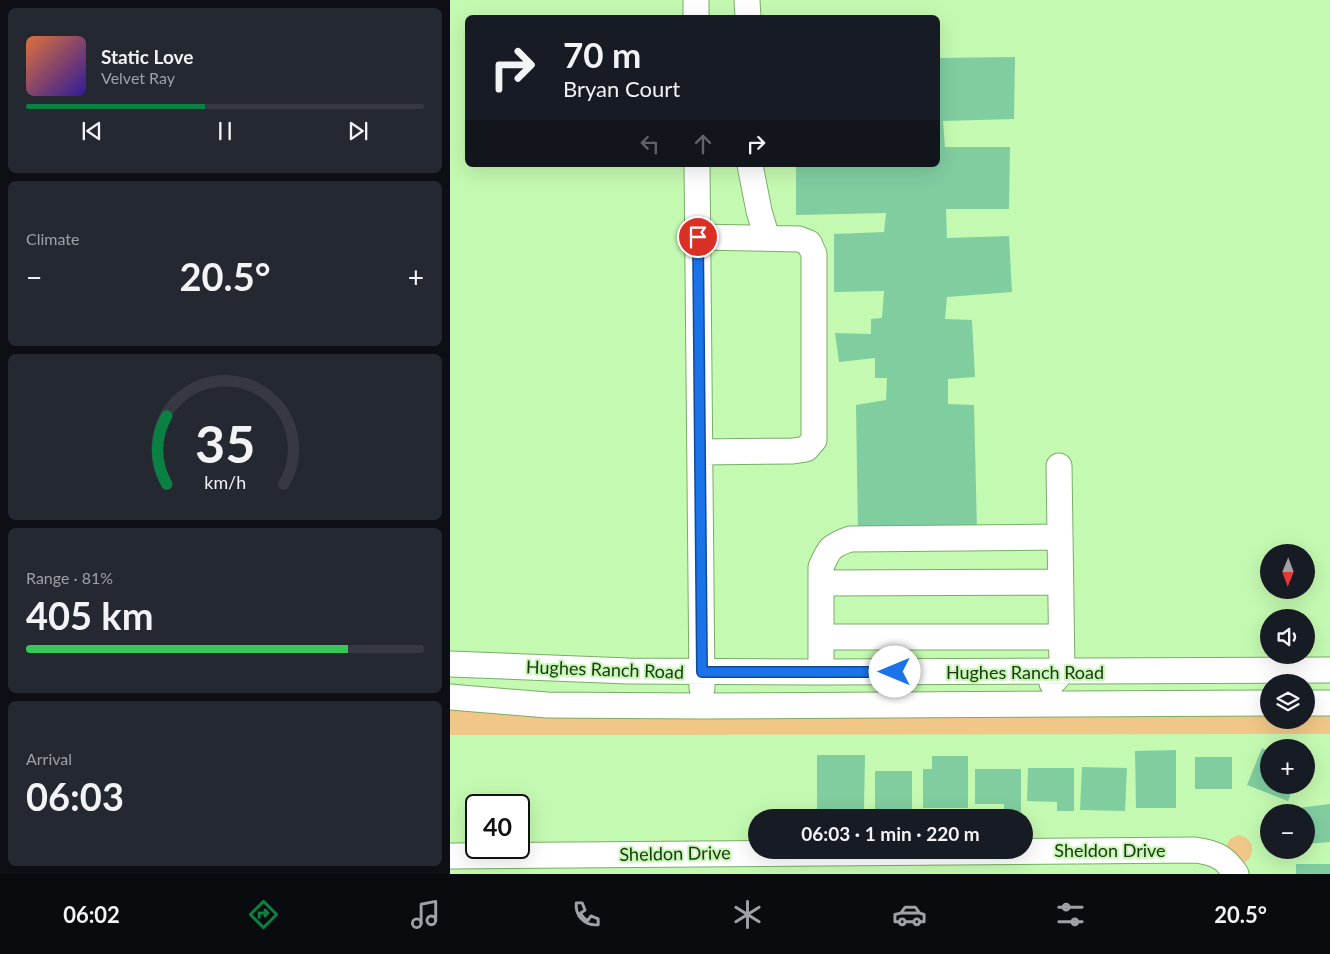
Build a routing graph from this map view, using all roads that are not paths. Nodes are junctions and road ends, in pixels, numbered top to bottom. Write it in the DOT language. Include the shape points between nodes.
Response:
graph roads {
  1 [pos="696,0"];
  2 [pos="747,0"];
  3 [pos="696,15"];
  4 [pos="748,15"];
  5 [pos="697,167"];
  6 [pos="750,167"];
  7 [pos="698,237"];
  8 [pos="767,238"];
  9 [pos="700,452"];
  10 [pos="1059,466"];
  11 [pos="1060,537"];
  12 [pos="1060,582"];
  13 [pos="821,583"];
  14 [pos="1061,636"];
  15 [pos="821,637"];
  16 [pos="450,664"];
  17 [pos="1330,670"];
  18 [pos="702,672"];
  19 [pos="821,672"];
  20 [pos="1062,672"];
  21 [pos="450,697"];
  22 [pos="1260,703"];
  23 [pos="1315,703"];
  24 [pos="1330,703"];
  25 [pos="892,704"];
  26 [pos="702,706"];
  27 [pos="450,856"];
  28 [pos="1232,868"];
  1 -- 3 [label="street"];
  2 -- 4 [label="street"];
  5 -- 7 [label="street"];
  6 -- 8 [label="street"];
  7 -- 8 [label="street"];
  7 -- 9 [label="street"];
  8 -- 9 [label="street" via="799,239 809,243 814,254 814,440 806,449 793,451"];
  9 -- 18 [label="street"];
  10 -- 11 [label="street"];
  11 -- 12 [label="street"];
  11 -- 13 [label="street" via="850,539 828,551 821,567"];
  12 -- 13 [label="street"];
  12 -- 14 [label="street"];
  13 -- 15 [label="street"];
  14 -- 15 [label="street"];
  14 -- 20 [label="street"];
  15 -- 19 [label="street"];
  16 -- 18 [label="street, Hughes Ranch Road"];
  17 -- 20 [label="street, Hughes Ranch Road"];
  18 -- 19 [label="street, Hughes Ranch Road"];
  18 -- 26 [label="street"];
  19 -- 20 [label="street, Hughes Ranch Road"];
  20 -- 25 [label="street" via="1046,690 932,691"];
  21 -- 26 [label="street, Hughes Ranch Road" via="547,705"];
  22 -- 25 [label="street, Hughes Ranch Road"];
  23 -- 24 [label="street"];
  25 -- 26 [label="street, Hughes Ranch Road"];
  27 -- 28 [label="street, Sheldon Drive" via="1194,850 1211,852"];
}
